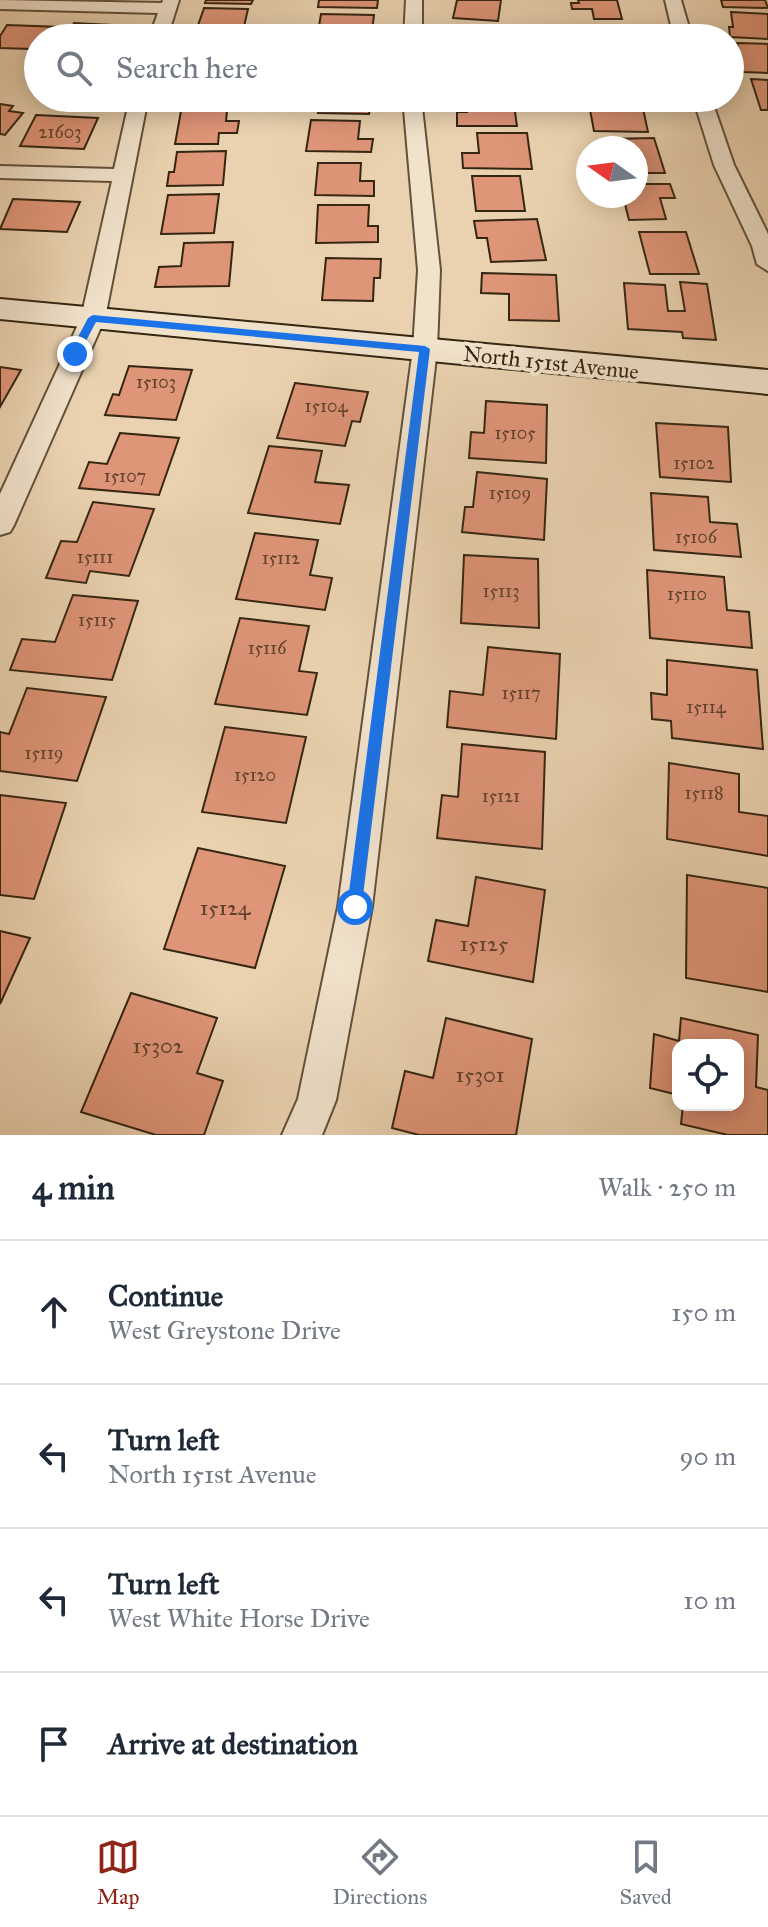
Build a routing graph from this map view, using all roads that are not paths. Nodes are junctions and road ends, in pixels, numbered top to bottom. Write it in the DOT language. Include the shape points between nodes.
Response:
graph roads {
  1 [pos="414,0"];
  2 [pos="673,0"];
  3 [pos="0,4"];
  4 [pos="170,4"];
  5 [pos="163,24"];
  6 [pos="413,24"];
  7 [pos="679,24"];
  8 [pos="136,112"];
  9 [pos="413,112"];
  10 [pos="707,112"];
  11 [pos="0,172"];
  12 [pos="125,175"];
  13 [pos="768,264"];
  14 [pos="0,309"];
  15 [pos="93,318"];
  16 [pos="425,349"];
  17 [pos="768,382"];
  18 [pos="10,475"];
  19 [pos="0,525"];
  20 [pos="302,1135"];
  1 -- 6 [label="street"];
  2 -- 7 [label="street"];
  3 -- 4 [label="street"];
  4 -- 5 [label="street"];
  8 -- 12 [label="street"];
  9 -- 16 [label="street" via="429,270"];
  10 -- 13 [label="street"];
  11 -- 12 [label="street"];
  12 -- 15 [label="street"];
  14 -- 15 [label="street, North 151st Avenue"];
  15 -- 16 [label="street, North 151st Avenue"];
  15 -- 18 [label="street"];
  16 -- 17 [label="street, North 151st Avenue"];
  16 -- 20 [label="street" via="355,907 317,1100"];
  18 -- 19 [label="street"];
}
